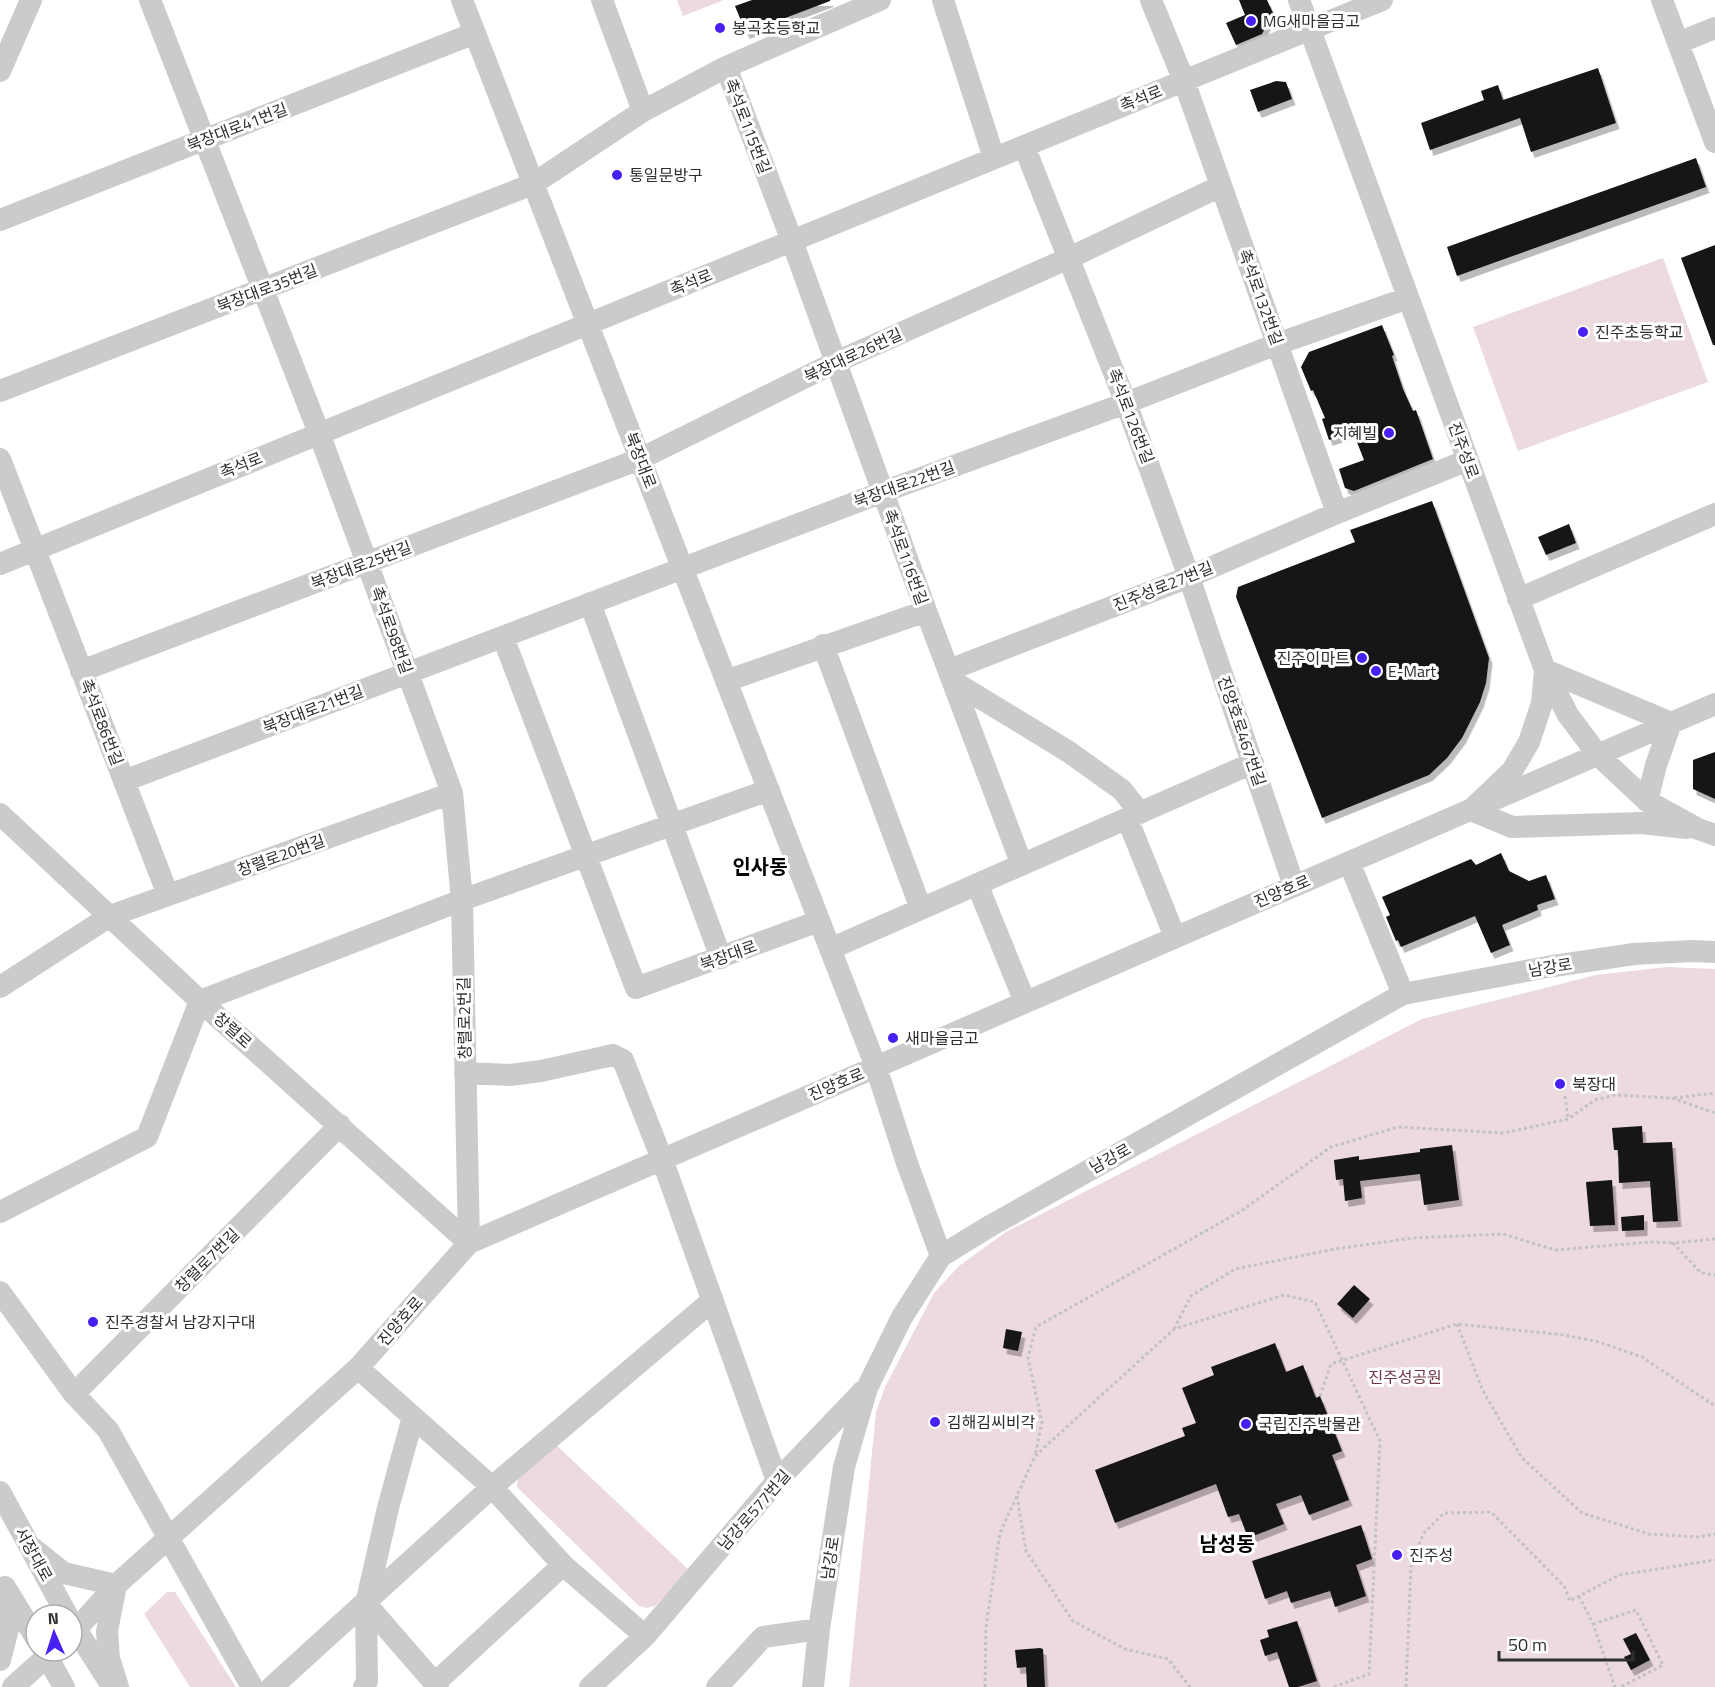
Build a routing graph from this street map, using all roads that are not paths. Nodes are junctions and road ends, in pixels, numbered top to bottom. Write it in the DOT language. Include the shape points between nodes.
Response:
graph roads {
  1 [pos="31,0"];
  2 [pos="462,0"];
  3 [pos="602,0"];
  4 [pos="880,0"];
  5 [pos="943,0"];
  6 [pos="1151,0"];
  7 [pos="1299,0"];
  8 [pos="1382,0"];
  9 [pos="1662,0"];
  10 [pos="157,2"];
  11 [pos="1715,28"];
  12 [pos="1310,29"];
  13 [pos="475,33"];
  14 [pos="1678,43"];
  15 [pos="726,67"];
  16 [pos="0,71"];
  17 [pos="1184,81"];
  18 [pos="652,107"];
  19 [pos="205,139"];
  20 [pos="1715,142"];
  21 [pos="1024,146"];
  22 [pos="994,158"];
  23 [pos="534,184"];
  24 [pos="1221,186"];
  25 [pos="0,220"];
  26 [pos="792,241"];
  27 [pos="1069,258"];
  28 [pos="263,289"];
  29 [pos="1408,298"];
  30 [pos="588,324"];
  31 [pos="1277,344"];
  32 [pos="836,362"];
  33 [pos="0,391"];
  34 [pos="1126,403"];
  35 [pos="319,434"];
  36 [pos="0,459"];
  37 [pos="640,459"];
  38 [pos="1468,460"];
  39 [pos="883,492"];
  40 [pos="1337,513"];
  41 [pos="1715,514"];
  42 [pos="35,549"];
  43 [pos="367,563"];
  44 [pos="0,564"];
  45 [pos="682,568"];
  46 [pos="1189,577"];
  47 [pos="1518,599"];
  48 [pos="590,603"];
  49 [pos="926,610"];
  50 [pos="503,637"];
  51 [pos="823,645"];
  52 [pos="81,670"];
  53 [pos="1545,670"];
  54 [pos="408,673"];
  55 [pos="952,676"];
  56 [pos="726,681"];
  57 [pos="1715,704"];
  58 [pos="1671,723"];
  59 [pos="1598,755"];
  60 [pos="1253,763"];
  61 [pos="124,781"];
  62 [pos="769,790"];
  63 [pos="453,793"];
  64 [pos="1647,801"];
  65 [pos="1471,810"];
  66 [pos="0,814"];
  67 [pos="1134,816"];
  68 [pos="673,825"];
  69 [pos="1706,832"];
  70 [pos="586,856"];
  71 [pos="1349,862"];
  72 [pos="1022,865"];
  73 [pos="977,884"];
  74 [pos="1294,886"];
  75 [pos="168,895"];
  76 [pos="462,900"];
  77 [pos="921,909"];
  78 [pos="110,916"];
  79 [pos="819,921"];
  80 [pos="1175,937"];
  81 [pos="830,949"];
  82 [pos="1715,952"];
  83 [pos="721,958"];
  84 [pos="0,987"];
  85 [pos="1403,994"];
  86 [pos="200,1001"];
  87 [pos="1025,1002"];
  88 [pos="876,1066"];
  89 [pos="465,1073"];
  90 [pos="340,1125"];
  91 [pos="662,1159"];
  92 [pos="0,1212"];
  93 [pos="468,1243"];
  94 [pos="941,1256"];
  95 [pos="0,1292"];
  96 [pos="713,1300"];
  97 [pos="358,1368"];
  98 [pos="867,1388"];
  99 [pos="74,1394"];
  100 [pos="413,1417"];
  101 [pos="777,1481"];
  102 [pos="492,1487"];
  103 [pos="0,1492"];
  104 [pos="169,1537"];
  105 [pos="30,1546"];
  106 [pos="563,1565"];
  107 [pos="3,1582"];
  108 [pos="116,1585"];
  109 [pos="60,1603"];
  110 [pos="366,1604"];
  111 [pos="84,1615"];
  112 [pos="24,1616"];
  113 [pos="819,1629"];
  114 [pos="645,1636"];
  115 [pos="84,1644"];
  116 [pos="0,1660"];
  117 [pos="33,1663"];
  118 [pos="52,1663"];
  119 [pos="604,1682"];
  120 [pos="437,1685"];
  121 [pos="13,1687"];
  122 [pos="64,1687"];
  123 [pos="113,1687"];
  124 [pos="118,1687"];
  125 [pos="252,1687"];
  126 [pos="272,1687"];
  127 [pos="364,1687"];
  128 [pos="717,1687"];
  129 [pos="813,1687"];
  1 -- 16 [label="street"];
  2 -- 13 [label="street, 북장대로"];
  3 -- 18 [label="street"];
  4 -- 15 [label="street, 촉석로115번길"];
  5 -- 22 [label="street"];
  6 -- 17 [label="street, 촉석로132번길"];
  7 -- 12 [label="street, 진주성로"];
  8 -- 12 [label="street, 촉석로"];
  9 -- 14 [label="street"];
  10 -- 19 [label="street, 촉석로98번길"];
  11 -- 14 [label="street"];
  12 -- 17 [label="street, 촉석로"];
  12 -- 29 [label="street, 진주성로"];
  13 -- 19 [label="street, 북장대로41번길"];
  13 -- 23 [label="street, 북장대로"];
  14 -- 20 [label="street"];
  15 -- 18 [label="street, 북장대로35번길"];
  15 -- 26 [label="street, 촉석로115번길"];
  17 -- 21 [label="street, 촉석로"];
  17 -- 24 [label="street, 촉석로132번길"];
  18 -- 23 [label="street, 북장대로35번길"];
  19 -- 25 [label="street, 북장대로41번길"];
  19 -- 28 [label="street, 촉석로98번길"];
  21 -- 22 [label="street, 촉석로"];
  21 -- 27 [label="street, 촉석로126번길"];
  22 -- 26 [label="street, 촉석로"];
  23 -- 28 [label="street, 북장대로35번길"];
  23 -- 30 [label="street, 북장대로"];
  24 -- 27 [label="street"];
  24 -- 31 [label="street, 촉석로132번길"];
  26 -- 30 [label="street, 촉석로"];
  26 -- 32 [label="street, 촉석로116번길"];
  27 -- 32 [label="street, 북장대로26번길"];
  27 -- 34 [label="street, 촉석로126번길"];
  28 -- 33 [label="street, 북장대로35번길"];
  28 -- 35 [label="street, 촉석로98번길"];
  29 -- 31 [label="street, 북장대로22번길"];
  29 -- 38 [label="street, 진주성로"];
  30 -- 35 [label="street, 촉석로"];
  30 -- 37 [label="street, 북장대로"];
  31 -- 34 [label="street, 북장대로22번길"];
  31 -- 40 [label="street, 촉석로132번길"];
  32 -- 37 [label="street, 북장대로26번길"];
  32 -- 39 [label="street, 촉석로116번길"];
  34 -- 39 [label="street, 북장대로22번길"];
  34 -- 46 [label="street, 촉석로126번길"];
  35 -- 42 [label="street, 촉석로"];
  35 -- 43 [label="street, 촉석로98번길"];
  36 -- 42 [label="street, 촉석로86번길"];
  37 -- 43 [label="street, 북장대로25번길"];
  37 -- 45 [label="street, 북장대로"];
  38 -- 40 [label="street, 진주성로27번길"];
  38 -- 47 [label="street, 진주성로"];
  39 -- 45 [label="street, 북장대로22번길"];
  39 -- 49 [label="street, 촉석로116번길"];
  40 -- 46 [label="street, 진주성로27번길"];
  41 -- 47 [label="street"];
  42 -- 44 [label="street, 촉석로"];
  42 -- 52 [label="street, 촉석로86번길"];
  43 -- 52 [label="street, 북장대로25번길"];
  43 -- 54 [label="street, 촉석로98번길"];
  45 -- 48 [label="street, 북장대로21번길"];
  45 -- 56 [label="street, 북장대로"];
  46 -- 55 [label="street, 진주성로27번길"];
  46 -- 60 [label="street, 진양호로467번길"];
  47 -- 53 [label="street, 진주성로"];
  48 -- 50 [label="street, 북장대로21번길"];
  48 -- 68 [label="street"];
  49 -- 51 [label="street"];
  49 -- 55 [label="street, 촉석로116번길"];
  50 -- 54 [label="street, 북장대로21번길"];
  50 -- 70 [label="street"];
  51 -- 56 [label="street"];
  51 -- 77 [label="street"];
  52 -- 61 [label="street, 촉석로86번길"];
  53 -- 58 [label="street"];
  53 -- 59 [label="street, 진주성로" via="1568,715"];
  53 -- 65 [label="street" via="1542,703 1528,742 1512,771"];
  54 -- 61 [label="street, 북장대로21번길"];
  54 -- 63 [label="street, 촉석로98번길"];
  55 -- 67 [label="street" via="1122,790"];
  55 -- 72 [label="street"];
  56 -- 62 [label="street, 북장대로"];
  57 -- 58 [label="street, 진양호로"];
  58 -- 59 [label="street, 진양호로"];
  58 -- 64 [label="street"];
  59 -- 64 [label="street, 진주성로"];
  59 -- 65 [label="street, 진양호로"];
  60 -- 67 [label="street"];
  60 -- 74 [label="street, 진양호로467번길"];
  61 -- 75 [label="street, 촉석로86번길"];
  62 -- 68 [label="street"];
  62 -- 79 [label="street, 북장대로"];
  63 -- 75 [label="street, 창렬로20번길"];
  63 -- 76 [label="street, 창렬로2번길"];
  64 -- 69 [label="street, 진주성로"];
  65 -- 69 [label="street" via="1512,827 1641,823"];
  65 -- 71 [label="street, 진양호로"];
  66 -- 78 [label="street, 창렬로"];
  67 -- 72 [label="street"];
  67 -- 80 [label="street"];
  68 -- 70 [label="street"];
  68 -- 83 [label="street"];
  70 -- 76 [label="street"];
  70 -- 83 [label="street, 북장대로" via="636,988"];
  71 -- 74 [label="street, 진양호로"];
  71 -- 85 [label="street"];
  72 -- 73 [label="street"];
  73 -- 77 [label="street"];
  73 -- 87 [label="street"];
  74 -- 80 [label="street, 진양호로"];
  75 -- 78 [label="street, 창렬로20번길"];
  76 -- 86 [label="street"];
  76 -- 89 [label="street, 창렬로2번길"];
  77 -- 81 [label="street"];
  78 -- 84 [label="street, 창렬로20번길"];
  78 -- 86 [label="street, 창렬로"];
  79 -- 81 [label="street, 북장대로"];
  79 -- 83 [label="street, 북장대로"];
  80 -- 87 [label="street, 진양호로"];
  81 -- 88 [label="street, 북장대로"];
  82 -- 85 [label="street, 남강로" via="1634,954"];
  85 -- 94 [label="street, 남강로"];
  86 -- 90 [label="street, 창렬로"];
  86 -- 92 [label="street" via="147,1137"];
  87 -- 88 [label="street, 진양호로"];
  88 -- 91 [label="street, 진양호로"];
  88 -- 94 [label="street, 북장대로"];
  89 -- 91 [label="street" via="510,1075 613,1055 623,1060"];
  89 -- 93 [label="street, 창렬로2번길"];
  90 -- 93 [label="street, 창렬로"];
  90 -- 99 [label="street, 창렬로7번길"];
  91 -- 93 [label="street, 진양호로"];
  91 -- 96 [label="street"];
  93 -- 97 [label="street, 진양호로"];
  94 -- 98 [label="street, 남강로" via="902,1317"];
  95 -- 99 [label="street"];
  96 -- 101 [label="street"];
  96 -- 102 [label="street"];
  97 -- 100 [label="street"];
  97 -- 104 [label="street, 진양호로"];
  98 -- 101 [label="street, 남강로577번길"];
  98 -- 113 [label="street, 남강로" via="844,1467"];
  99 -- 104 [label="street" via="108,1430"];
  100 -- 102 [label="street"];
  100 -- 110 [label="street" via="387,1508"];
  101 -- 114 [label="street, 남강로577번길"];
  102 -- 106 [label="street"];
  102 -- 110 [label="street"];
  103 -- 105 [label="street, 서장대로"];
  104 -- 108 [label="street, 진양호로"];
  104 -- 125 [label="street"];
  105 -- 108 [label="street" via="64,1574"];
  105 -- 109 [label="street, 서장대로"];
  106 -- 114 [label="street"];
  106 -- 120 [label="street"];
  107 -- 112 [label="street"];
  107 -- 116 [label="street" via="9,1625"];
  108 -- 111 [label="street, 진양호로"];
  108 -- 124 [label="street" via="107,1631 109,1658"];
  110 -- 120 [label="street"];
  110 -- 126 [label="street"];
  110 -- 127 [label="street"];
  113 -- 128 [label="street" via="763,1637"];
  113 -- 129 [label="street, 남강로"];
  114 -- 119 [label="street, 남강로577번길"];
  115 -- 123 [label="street, 서장대로"];
  117 -- 121 [label="street"];
  118 -- 122 [label="street"];
}
